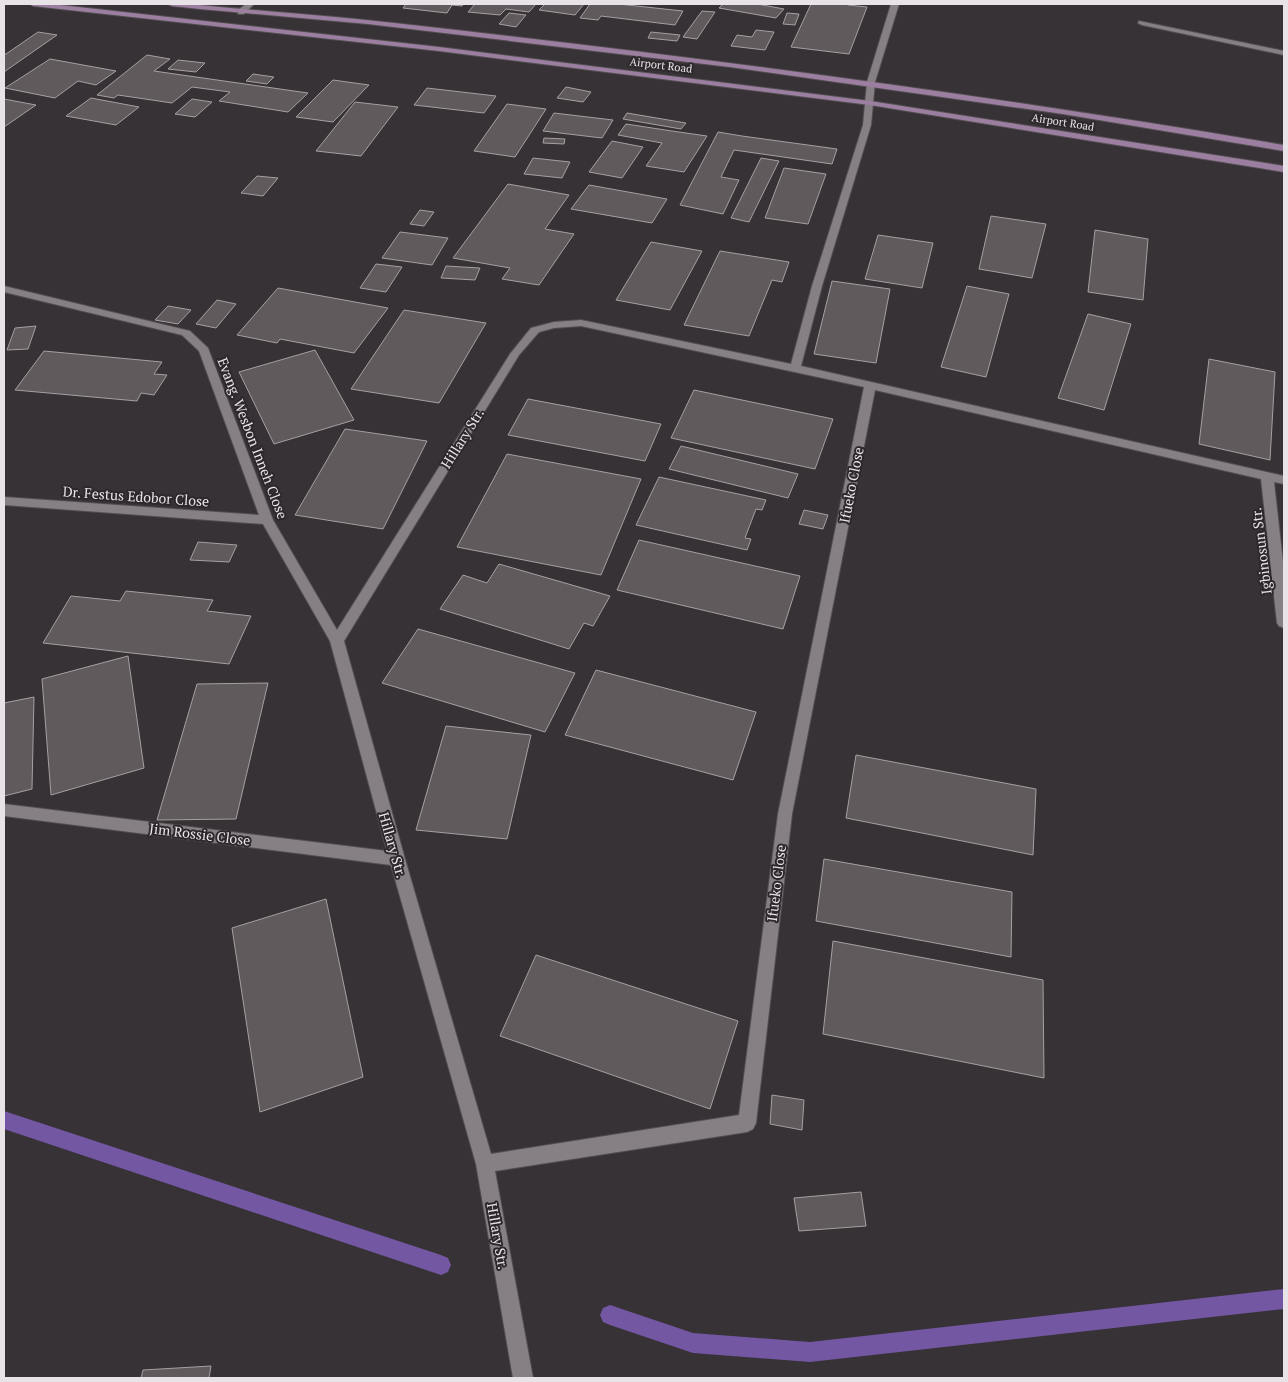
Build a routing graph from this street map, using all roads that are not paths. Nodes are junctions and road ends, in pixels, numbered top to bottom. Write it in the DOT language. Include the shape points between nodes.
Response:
graph roads {
  1 [pos="33,4"];
  2 [pos="172,4"];
  3 [pos="250,4"];
  4 [pos="894,4"];
  5 [pos="241,12"];
  6 [pos="1142,23"];
  7 [pos="1284,53"];
  8 [pos="871,82"];
  9 [pos="870,103"];
  10 [pos="1284,148"];
  11 [pos="1284,169"];
  12 [pos="4,289"];
  13 [pos="795,368"];
  14 [pos="870,385"];
  15 [pos="1268,476"];
  16 [pos="1284,480"];
  17 [pos="4,501"];
  18 [pos="267,520"];
  19 [pos="1284,623"];
  20 [pos="338,641"];
  21 [pos="4,810"];
  22 [pos="397,859"];
  23 [pos="485,1164"];
  24 [pos="523,1378"];
  1 -- 9 [label="main road, Airport Road" via="439,49"];
  2 -- 5 [label="main road, Airport Road"];
  3 -- 5 [label="street"];
  4 -- 8 [label="street"];
  5 -- 8 [label="main road, Airport Road" via="391,24"];
  6 -- 7 [label="street"];
  8 -- 9 [label="street"];
  8 -- 10 [label="main road, Airport Road"];
  9 -- 11 [label="main road, Airport Road"];
  9 -- 13 [label="street" via="867,124"];
  12 -- 18 [label="street, Evang. Wesbon Inneh Close" via="186,333 204,350"];
  13 -- 14 [label="street, Hillary Str."];
  13 -- 20 [label="street, Hillary Str." via="581,323 535,330 514,354"];
  14 -- 15 [label="street, Hillary Str."];
  14 -- 23 [label="street, Ifueko Close" via="785,814 747,1123"];
  15 -- 16 [label="street, Hillary Str."];
  15 -- 19 [label="street, Igbinosun Str."];
  17 -- 18 [label="street, Dr. Festus Edobor Close"];
  18 -- 20 [label="street, Evang. Wesbon Inneh Close"];
  20 -- 22 [label="street, Hillary Str."];
  21 -- 22 [label="street, Jim Rossie Close"];
  22 -- 23 [label="street, Hillary Str."];
  23 -- 24 [label="street, Hillary Str."];
}
